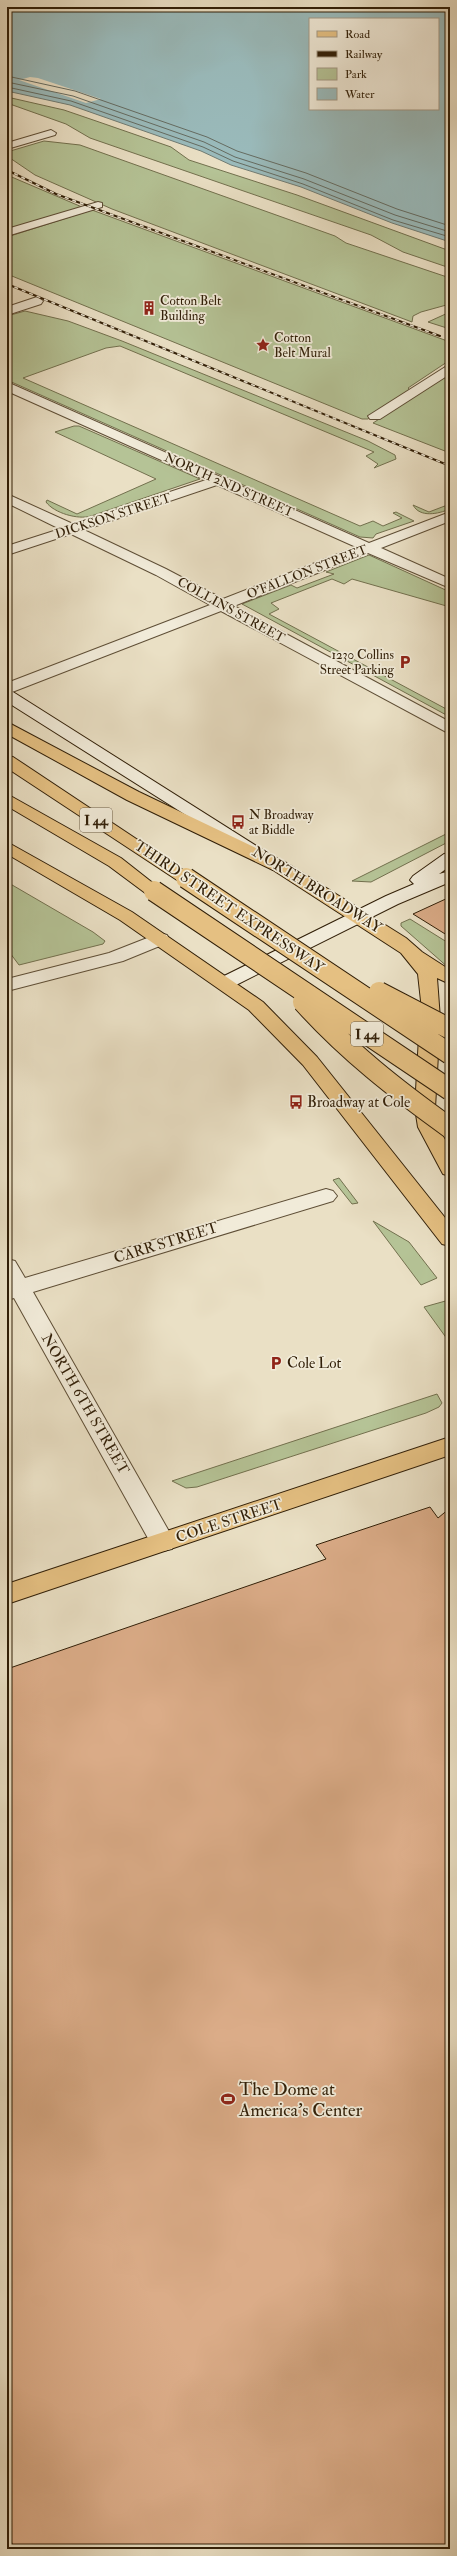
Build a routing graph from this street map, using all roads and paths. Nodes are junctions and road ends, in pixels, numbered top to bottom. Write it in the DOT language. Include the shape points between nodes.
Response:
graph roads {
  1 [pos="51,133"];
  2 [pos="7,146"];
  3 [pos="98,205"];
  4 [pos="7,233"];
  5 [pos="37,301"];
  6 [pos="7,311"];
  7 [pos="450,368"];
  8 [pos="7,386"];
  9 [pos="375,416"];
  10 [pos="219,480"];
  11 [pos="7,498"];
  12 [pos="450,516"];
  13 [pos="73,529"];
  14 [pos="370,548"];
  15 [pos="7,551"];
  16 [pos="450,584"];
  17 [pos="222,605"];
  18 [pos="7,689"];
  19 [pos="7,696"];
  20 [pos="7,727"];
  21 [pos="450,729"];
  22 [pos="7,761"];
  23 [pos="7,785"];
  24 [pos="7,799"];
  25 [pos="7,847"];
  26 [pos="450,858"];
  27 [pos="115,862"];
  28 [pos="279,866"];
  29 [pos="450,876"];
  30 [pos="392,900"];
  31 [pos="360,917"];
  32 [pos="160,939"];
  33 [pos="297,952"];
  34 [pos="413,953"];
  35 [pos="283,978"];
  36 [pos="450,978"];
  37 [pos="225,983"];
  38 [pos="7,985"];
  39 [pos="450,1029"];
  40 [pos="450,1054"];
  41 [pos="450,1090"];
  42 [pos="450,1128"];
  43 [pos="450,1169"];
  44 [pos="326,1196"];
  45 [pos="450,1239"];
  46 [pos="7,1266"];
  47 [pos="13,1291"];
  48 [pos="450,1446"];
  49 [pos="450,1463"];
  50 [pos="395,1466"];
  51 [pos="164,1542"];
  52 [pos="7,1594"];
  1 -- 2 [label="street"];
  3 -- 4 [label="street"];
  5 -- 6 [label="street"];
  7 -- 9 [label="street"];
  8 -- 10 [label="street, NORTH 2ND STREET"];
  10 -- 13 [label="street, DICKSON STREET"];
  10 -- 14 [label="street, NORTH 2ND STREET"];
  11 -- 13 [label="street, COLLINS STREET"];
  12 -- 14 [label="street, O'FALLON STREET"];
  13 -- 15 [label="street, DICKSON STREET"];
  13 -- 17 [label="street, COLLINS STREET"];
  14 -- 16 [label="street, NORTH 2ND STREET"];
  14 -- 17 [label="street, O'FALLON STREET"];
  17 -- 18 [label="street, O'FALLON STREET"];
  17 -- 21 [label="street, COLLINS STREET"];
  19 -- 28 [label="street, NORTH BROADWAY"];
  20 -- 28 [label="main road" via="133,796"];
  22 -- 33 [label="main road, THIRD STREET EXPRESSWAY / I 44, bridge"];
  23 -- 27 [label="main road"];
  24 -- 27 [label="main road, THIRD STREET EXPRESSWAY / I 44"];
  25 -- 32 [label="main road" via="75,885"];
  26 -- 30 [label="street"];
  27 -- 35 [label="main road, THIRD STREET EXPRESSWAY / I 44, bridge" via="154,892"];
  28 -- 31 [label="main road, NORTH BROADWAY"];
  29 -- 30 [label="street"];
  30 -- 31 [label="street"];
  31 -- 34 [label="main road, NORTH BROADWAY"];
  31 -- 37 [label="street"];
  32 -- 37 [label="main road"];
  32 -- 38 [label="street" via="116,957"];
  33 -- 39 [label="main road, bridge"];
  33 -- 40 [label="main road, THIRD STREET EXPRESSWAY / I 44, bridge"];
  34 -- 36 [label="main road"];
  34 -- 43 [label="main road, NORTH BROADWAY" via="425,970 431,988 425,1087 428,1127"];
  35 -- 41 [label="main road, THIRD STREET EXPRESSWAY / I 44, bridge"];
  35 -- 42 [label="main road, bridge" via="346,1047"];
  37 -- 45 [label="main road" via="256,1006 310,1061"];
  44 -- 47 [label="street, CARR STREET"];
  46 -- 47 [label="street, NORTH 6TH STREET"];
  47 -- 51 [label="street, NORTH 6TH STREET"];
  48 -- 50 [label="main road, COLE STREET"];
  49 -- 50 [label="main road"];
  50 -- 51 [label="main road, COLE STREET"];
  51 -- 52 [label="main road, COLE STREET"];
}
